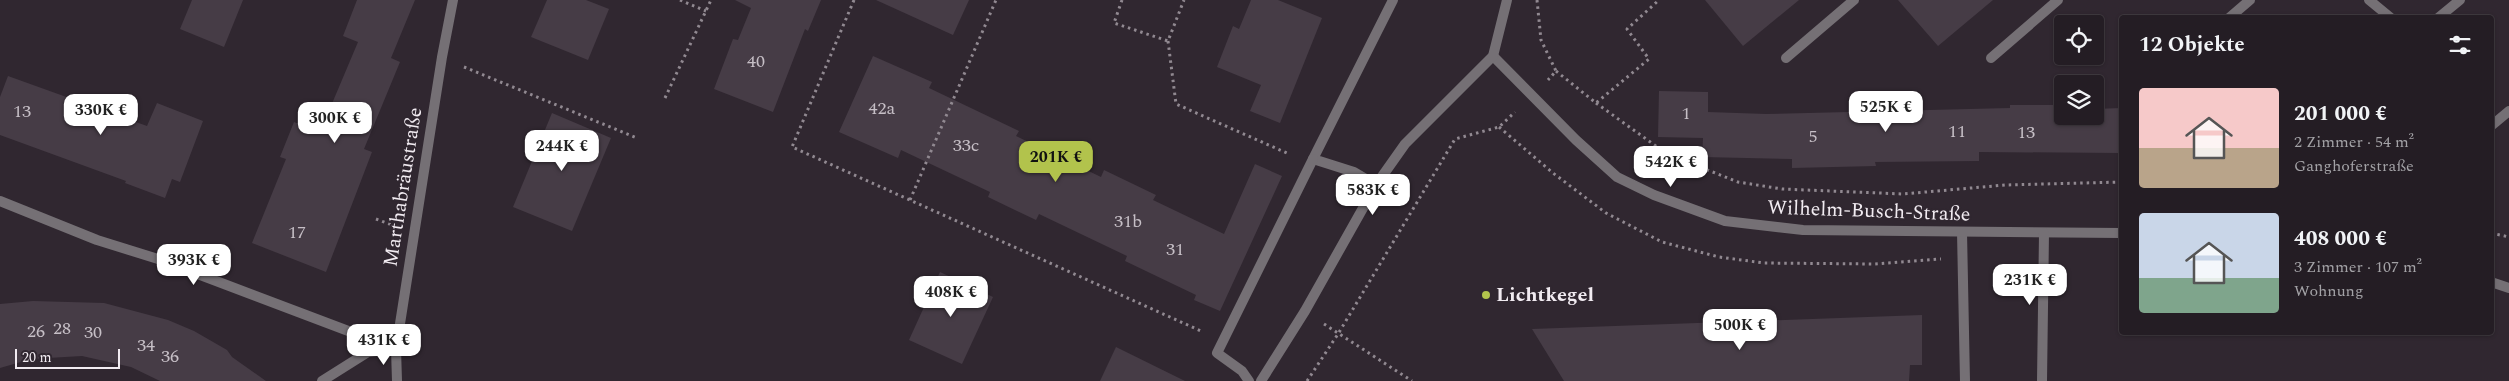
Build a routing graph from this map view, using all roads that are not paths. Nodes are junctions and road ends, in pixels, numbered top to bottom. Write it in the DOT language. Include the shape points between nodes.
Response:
graph roads {
  1 [pos="454,0"];
  2 [pos="1393,0"];
  3 [pos="1507,0"];
  4 [pos="1854,0"];
  5 [pos="2058,0"];
  6 [pos="2250,0"];
  7 [pos="2369,0"];
  8 [pos="2460,0"];
  9 [pos="2232,15"];
  10 [pos="2387,15"];
  11 [pos="2442,15"];
  12 [pos="1493,56"];
  13 [pos="1786,58"];
  14 [pos="1991,58"];
  15 [pos="2509,111"];
  16 [pos="2494,124"];
  17 [pos="1313,160"];
  18 [pos="1376,184"];
  19 [pos="0,202"];
  20 [pos="1962,232"];
  21 [pos="2044,233"];
  22 [pos="2119,233"];
  23 [pos="2494,283"];
  24 [pos="2509,288"];
  25 [pos="396,350"];
  26 [pos="322,381"];
  27 [pos="398,381"];
  28 [pos="1249,381"];
  29 [pos="1261,381"];
  30 [pos="1965,381"];
  31 [pos="2042,381"];
  1 -- 25 [label="street, Marthabräustraße" via="442,57"];
  2 -- 17 [label="street"];
  3 -- 12 [label="street"];
  4 -- 13 [label="street"];
  5 -- 14 [label="street"];
  6 -- 9 [label="street"];
  7 -- 10 [label="street"];
  8 -- 11 [label="street"];
  12 -- 18 [label="street" via="1405,144"];
  12 -- 20 [label="street, Wilhelm-Busch-Straße" via="1617,177 1654,195 1726,221 1803,230"];
  15 -- 16 [label="street"];
  17 -- 18 [label="street" via="1354,172"];
  17 -- 28 [label="street" via="1216,353 1242,371"];
  18 -- 29 [label="street"];
  19 -- 25 [label="street"];
  20 -- 21 [label="street, Wilhelm-Busch-Straße"];
  20 -- 30 [label="street"];
  21 -- 22 [label="street, Wilhelm-Busch-Straße"];
  21 -- 31 [label="street"];
  23 -- 24 [label="street"];
  25 -- 26 [label="street" via="368,352"];
  25 -- 27 [label="street, Marthabräustraße"];
}
